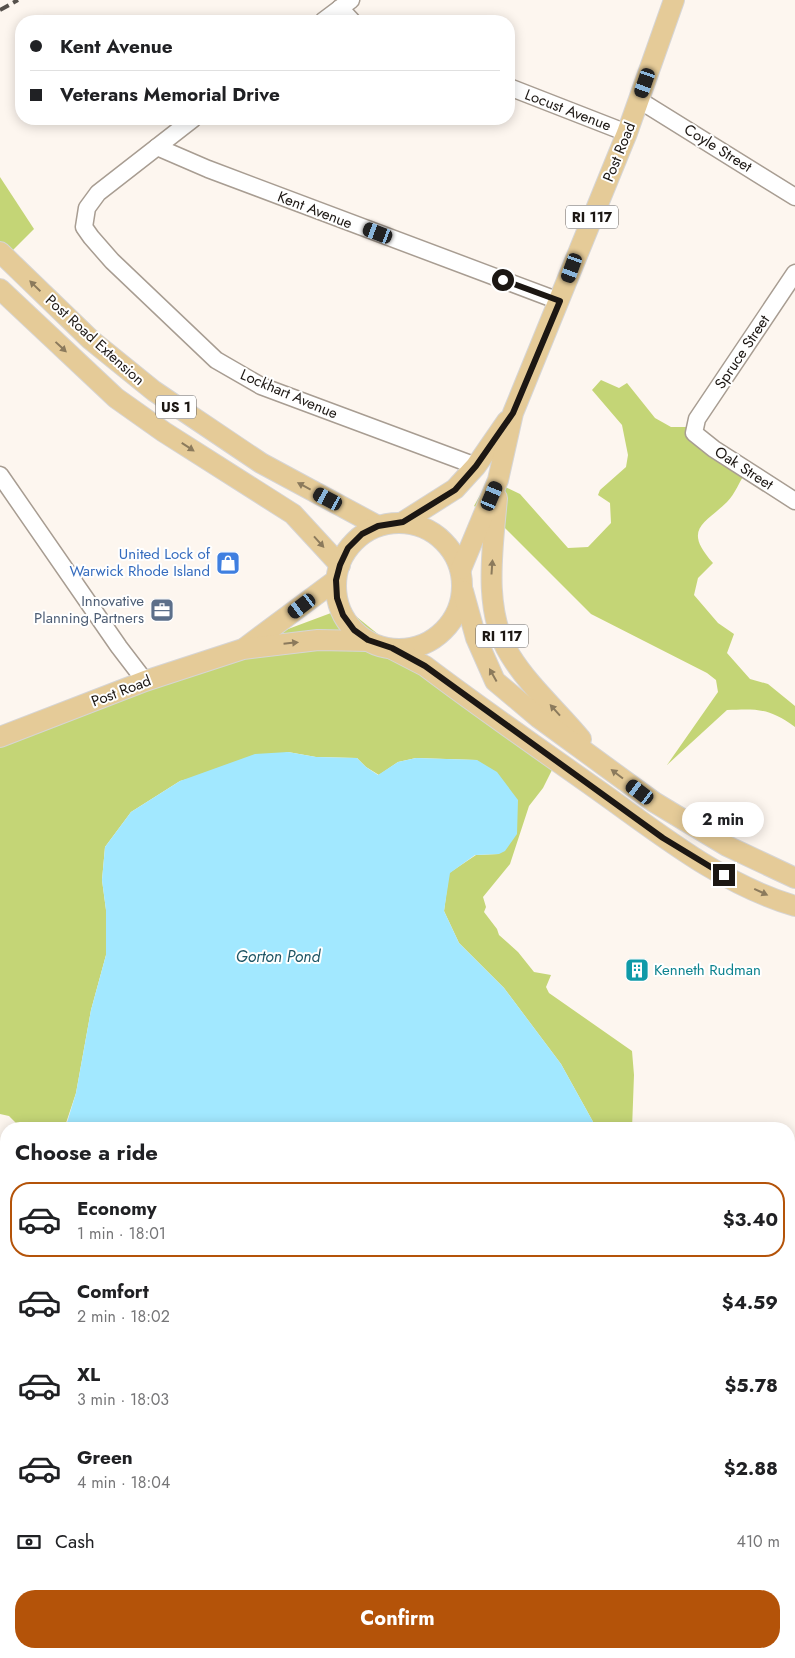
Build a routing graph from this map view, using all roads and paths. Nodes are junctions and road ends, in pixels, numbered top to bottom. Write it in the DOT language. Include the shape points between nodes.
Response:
graph roads {
  1 [pos="674,0"];
  2 [pos="345,4"];
  3 [pos="331,15"];
  4 [pos="515,89"];
  5 [pos="639,100"];
  6 [pos="186,125"];
  7 [pos="627,133"];
  8 [pos="157,147"];
  9 [pos="795,197"];
  10 [pos="0,252"];
  11 [pos="795,273"];
  12 [pos="0,289"];
  13 [pos="560,301"];
  14 [pos="513,413"];
  15 [pos="694,433"];
  16 [pos="476,466"];
  17 [pos="0,476"];
  18 [pos="498,480"];
  19 [pos="795,501"];
  20 [pos="403,522"];
  21 [pos="378,526"];
  22 [pos="461,569"];
  23 [pos="338,572"];
  24 [pos="463,592"];
  25 [pos="368,640"];
  26 [pos="392,648"];
  27 [pos="243,649"];
  28 [pos="145,681"];
  29 [pos="0,737"];
  30 [pos="598,760"];
  31 [pos="795,878"];
  32 [pos="795,906"];
  1 -- 5 [label="main road, Post Road / RI 117"];
  2 -- 3 [label="street"];
  4 -- 7 [label="street, Locust Avenue"];
  5 -- 7 [label="main road, Post Road / RI 117"];
  5 -- 9 [label="street, Coyle Street"];
  6 -- 8 [label="street, Lockhart Avenue"];
  7 -- 13 [label="main road, Post Road / RI 117"];
  8 -- 13 [label="street, Kent Avenue" via="208,170"];
  8 -- 16 [label="street, Lockhart Avenue" via="107,184 86,208 84,227 112,261 216,360 261,386"];
  21 -- 10 [label="main road, Post Road Extension / US 1, one-way" via="261,463 154,391 91,340"];
  11 -- 15 [label="street, Spruce Street" via="697,419"];
  12 -- 23 [label="main road, Post Road Extension / US 1, one-way" via="116,398 292,514"];
  13 -- 14 [label="main road, Post Road / RI 117"];
  14 -- 16 [label="main road, RI 117"];
  14 -- 18 [label="main road, RI 117"];
  15 -- 19 [label="street, Oak Street"];
  16 -- 20 [label="main road, RI 117" via="455,490"];
  17 -- 28 [label="street"];
  18 -- 22 [label="main road"];
  30 -- 18 [label="main road, RI 117, one-way" via="528,679 509,653 498,626 490,583"];
  20 -- 21 [label="main road, Post Road"];
  20 -- 22 [label="main road, Post Road" via="422,526 439,536 453,551"];
  21 -- 23 [label="main road, Post Road" via="362,534 348,548"];
  22 -- 24 [label="main road, Post Road"];
  23 -- 25 [label="main road, Post Road" via="337,598 343,615 354,630"];
  23 -- 27 [label="main road, Post Road"];
  24 -- 26 [label="main road, Post Road" via="458,611 431,641 412,648"];
  30 -- 24 [label="main road, one-way" via="539,718 495,681 476,638"];
  25 -- 26 [label="main road, Post Road"];
  27 -- 25 [label="main road, Post Road, one-way" via="318,640"];
  26 -- 32 [label="main road, one-way" via="425,666 663,838 724,875"];
  27 -- 28 [label="main road, Post Road"];
  28 -- 29 [label="main road, Post Road"];
  31 -- 30 [label="main road, one-way" via="727,846 654,802"];
}
